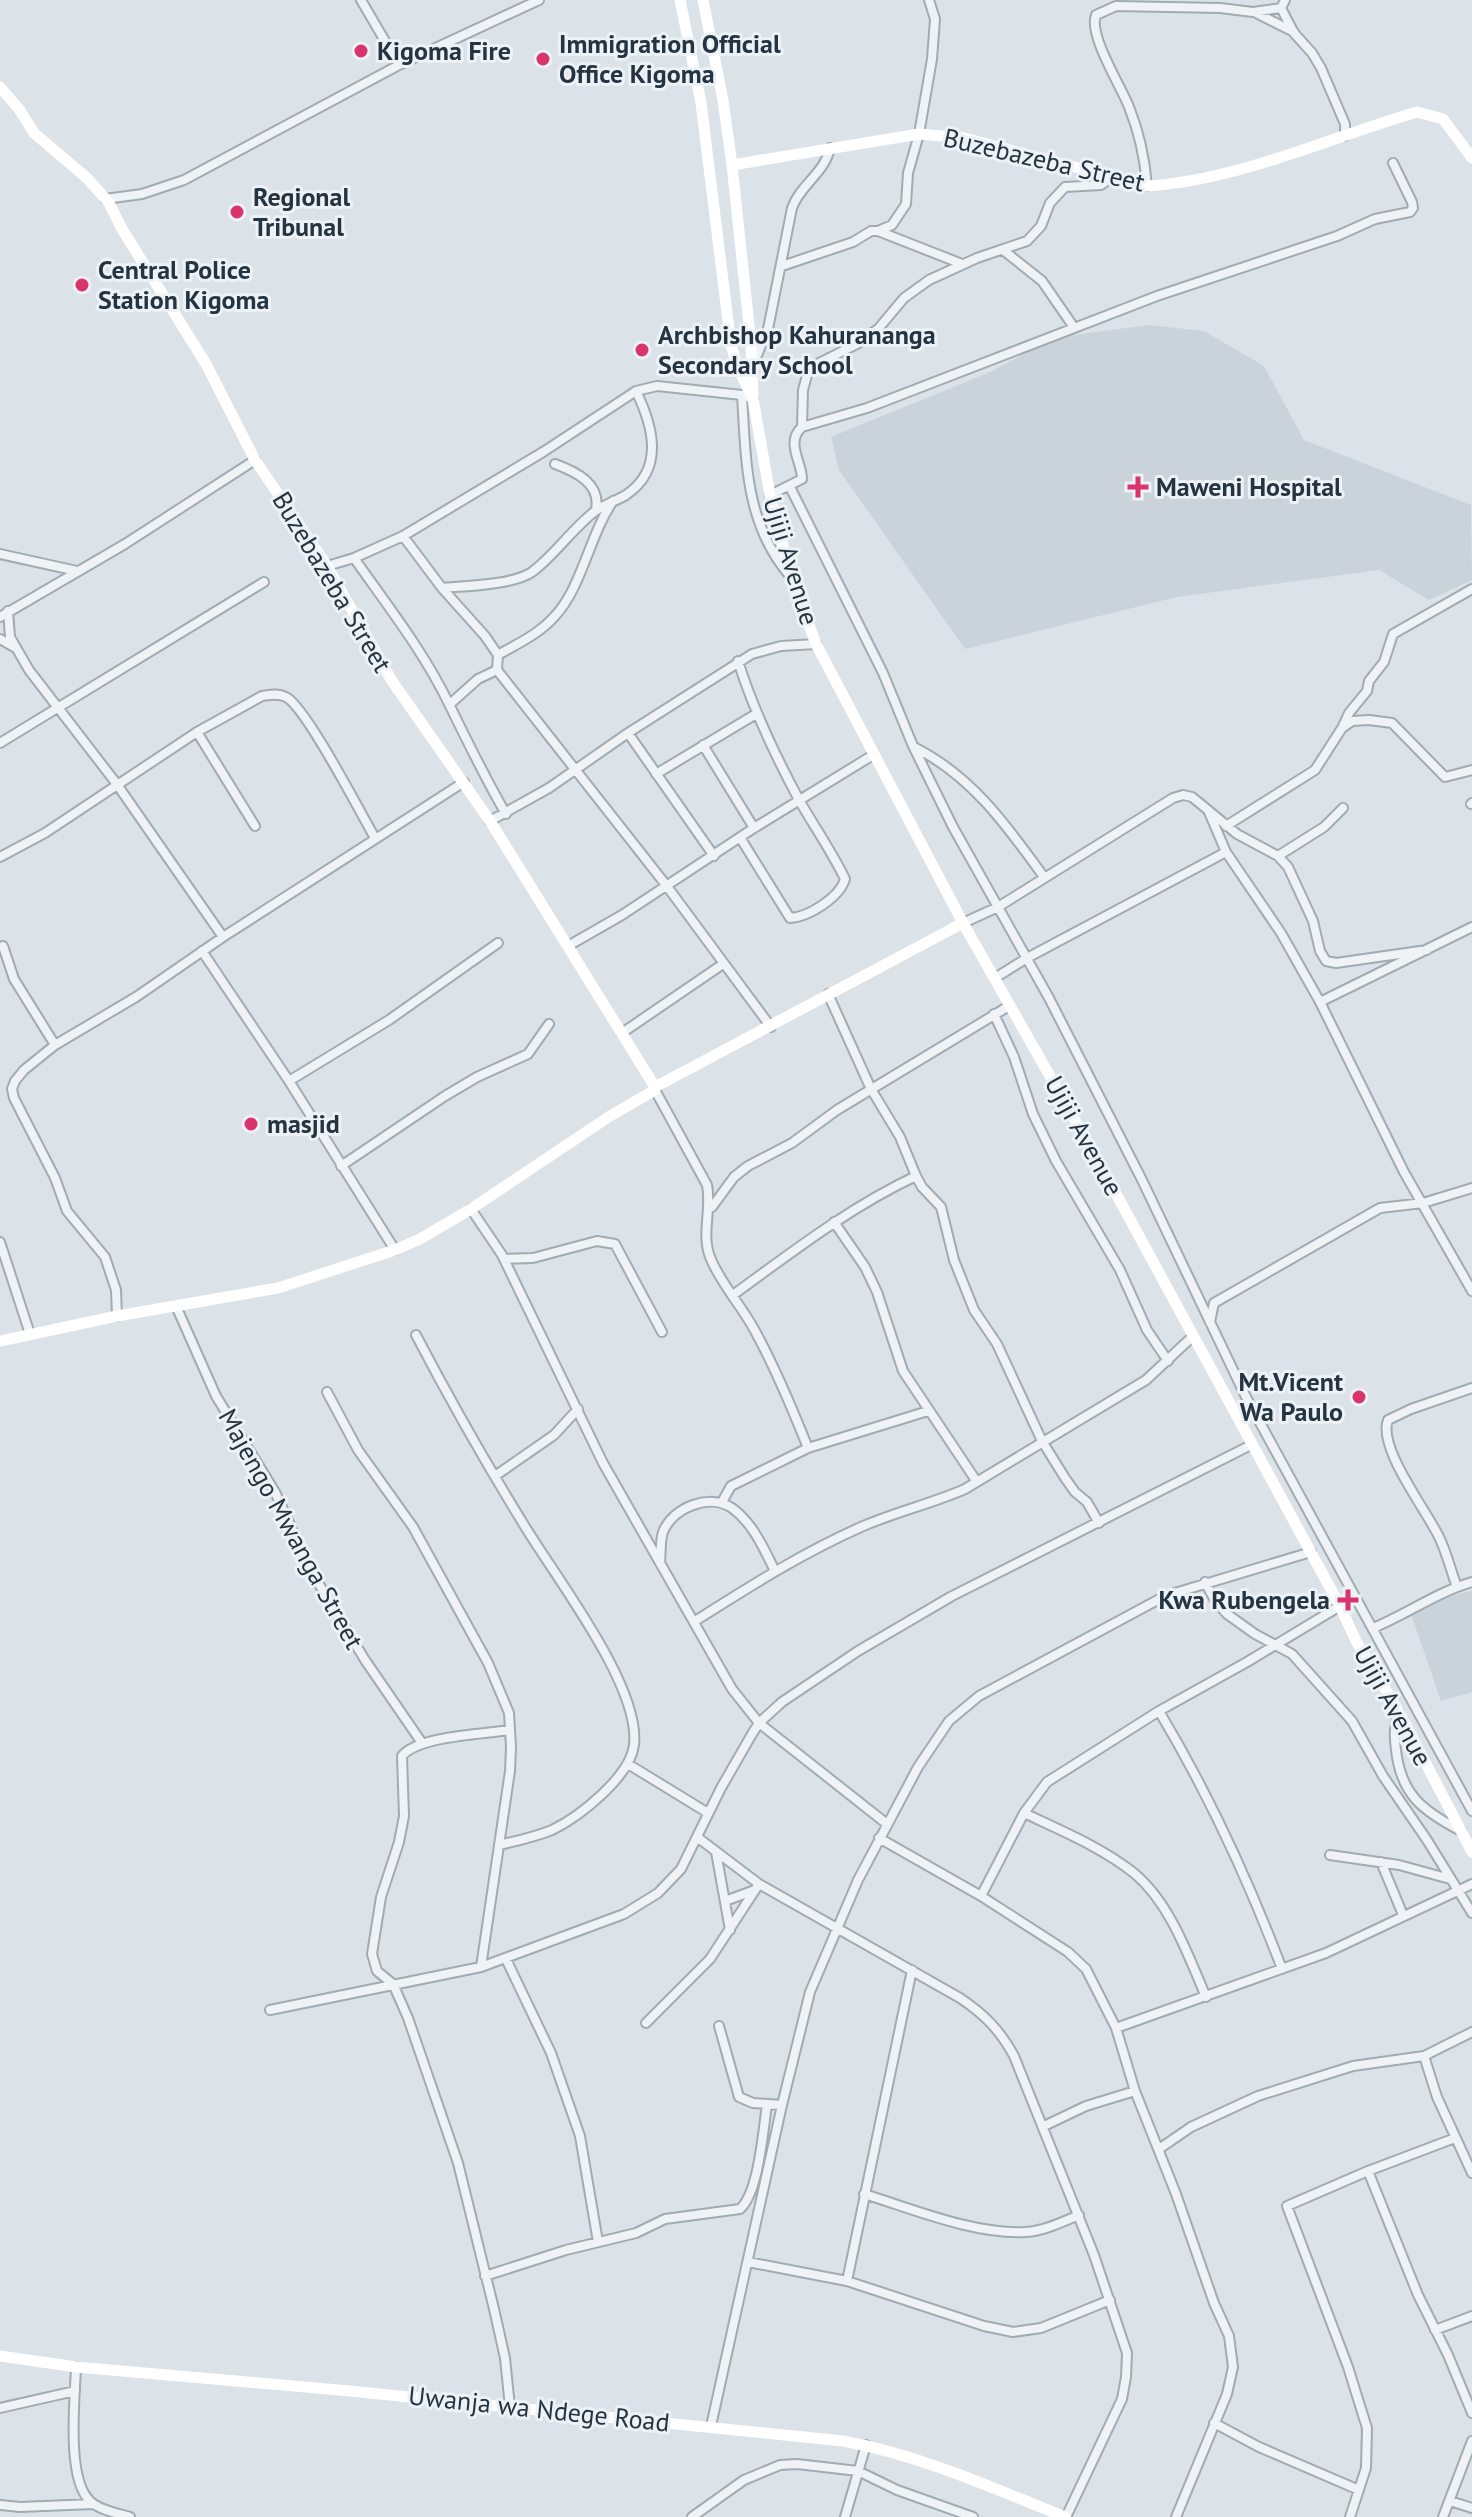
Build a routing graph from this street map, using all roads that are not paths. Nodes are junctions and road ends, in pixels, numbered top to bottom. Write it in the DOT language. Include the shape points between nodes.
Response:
graph roads {
  1 [pos="361,0"];
  2 [pos="539,0"];
  3 [pos="680,0"];
  4 [pos="703,0"];
  5 [pos="929,0"];
  6 [pos="1221,4"];
  7 [pos="1283,4"];
  8 [pos="1253,12"];
  9 [pos="1294,33"];
  10 [pos="399,65"];
  11 [pos="0,87"];
  12 [pos="919,134"];
  13 [pos="1345,136"];
  14 [pos="830,148"];
  15 [pos="1472,158"];
  16 [pos="1393,163"];
  17 [pos="732,165"];
  18 [pos="1112,177"];
  19 [pos="1147,186"];
  20 [pos="105,199"];
  21 [pos="878,231"];
  22 [pos="1003,250"];
  23 [pos="962,264"];
  24 [pos="782,266"];
  25 [pos="1073,326"];
  26 [pos="753,367"];
  27 [pos="636,391"];
  28 [pos="748,397"];
  29 [pos="802,427"];
  30 [pos="255,460"];
  31 [pos="555,464"];
  32 [pos="790,487"];
  33 [pos="770,495"];
  34 [pos="614,501"];
  35 [pos="596,510"];
  36 [pos="403,536"];
  37 [pos="0,554"];
  38 [pos="354,558"];
  39 [pos="327,566"];
  40 [pos="78,571"];
  41 [pos="791,577"];
  42 [pos="264,582"];
  43 [pos="442,588"];
  44 [pos="1472,589"];
  45 [pos="4,614"];
  46 [pos="0,639"];
  47 [pos="816,644"];
  48 [pos="14,648"];
  49 [pos="498,655"];
  50 [pos="738,661"];
  51 [pos="497,670"];
  52 [pos="450,704"];
  53 [pos="57,707"];
  54 [pos="756,714"];
  55 [pos="1342,728"];
  56 [pos="197,732"];
  57 [pos="628,733"];
  58 [pos="0,743"];
  59 [pos="703,745"];
  60 [pos="913,746"];
  61 [pos="873,755"];
  62 [pos="574,770"];
  63 [pos="1472,770"];
  64 [pos="656,774"];
  65 [pos="464,782"];
  66 [pos="116,783"];
  67 [pos="800,801"];
  68 [pos="1343,808"];
  69 [pos="1208,810"];
  70 [pos="506,814"];
  71 [pos="490,821"];
  72 [pos="255,826"];
  73 [pos="1226,826"];
  74 [pos="754,828"];
  75 [pos="375,838"];
  76 [pos="741,839"];
  77 [pos="1226,852"];
  78 [pos="714,856"];
  79 [pos="1278,856"];
  80 [pos="0,857"];
  81 [pos="1044,877"];
  82 [pos="666,885"];
  83 [pos="998,907"];
  84 [pos="963,923"];
  85 [pos="1472,927"];
  86 [pos="223,937"];
  87 [pos="498,943"];
  88 [pos="3,946"];
  89 [pos="568,946"];
  90 [pos="1427,950"];
  91 [pos="202,951"];
  92 [pos="1027,958"];
  93 [pos="723,964"];
  94 [pos="995,978"];
  95 [pos="828,994"];
  96 [pos="1320,1002"];
  97 [pos="1009,1006"];
  98 [pos="994,1014"];
  99 [pos="549,1024"];
  100 [pos="771,1027"];
  101 [pos="622,1033"];
  102 [pos="55,1045"];
  103 [pos="289,1081"];
  104 [pos="655,1088"];
  105 [pos="871,1089"];
  106 [pos="341,1166"];
  107 [pos="916,1176"];
  108 [pos="1472,1188"];
  109 [pos="1423,1203"];
  110 [pos="471,1209"];
  111 [pos="710,1211"];
  112 [pos="834,1222"];
  113 [pos="0,1242"];
  114 [pos="395,1250"];
  115 [pos="504,1259"];
  116 [pos="1472,1291"];
  117 [pos="733,1295"];
  118 [pos="176,1306"];
  119 [pos="117,1316"];
  120 [pos="1210,1322"];
  121 [pos="662,1332"];
  122 [pos="30,1334"];
  123 [pos="416,1335"];
  124 [pos="1192,1337"];
  125 [pos="0,1341"];
  126 [pos="1168,1361"];
  127 [pos="1472,1388"];
  128 [pos="327,1392"];
  129 [pos="578,1409"];
  130 [pos="928,1411"];
  131 [pos="1042,1441"];
  132 [pos="1251,1445"];
  133 [pos="808,1448"];
  134 [pos="495,1476"];
  135 [pos="977,1482"];
  136 [pos="722,1502"];
  137 [pos="1099,1523"];
  138 [pos="1311,1552"];
  139 [pos="660,1563"];
  140 [pos="775,1571"];
  141 [pos="1205,1582"];
  142 [pos="1472,1582"];
  143 [pos="1457,1587"];
  144 [pos="1340,1606"];
  145 [pos="695,1621"];
  146 [pos="1373,1628"];
  147 [pos="1276,1644"];
  148 [pos="1159,1711"];
  149 [pos="1399,1712"];
  150 [pos="759,1723"];
  151 [pos="510,1730"];
  152 [pos="422,1743"];
  153 [pos="628,1764"];
  154 [pos="1472,1811"];
  155 [pos="708,1813"];
  156 [pos="1024,1813"];
  157 [pos="887,1824"];
  158 [pos="1461,1832"];
  159 [pos="697,1837"];
  160 [pos="879,1838"];
  161 [pos="499,1845"];
  162 [pos="716,1852"];
  163 [pos="1472,1852"];
  164 [pos="1330,1855"];
  165 [pos="1381,1862"];
  166 [pos="1450,1879"];
  167 [pos="1472,1884"];
  168 [pos="757,1887"];
  169 [pos="1457,1892"];
  170 [pos="981,1896"];
  171 [pos="725,1901"];
  172 [pos="1472,1913"];
  173 [pos="1403,1915"];
  174 [pos="837,1926"];
  175 [pos="730,1930"];
  176 [pos="506,1959"];
  177 [pos="481,1967"];
  178 [pos="1282,1969"];
  179 [pos="912,1970"];
  180 [pos="393,1984"];
  181 [pos="1206,1997"];
  182 [pos="270,2010"];
  183 [pos="646,2023"];
  184 [pos="719,2026"];
  185 [pos="1116,2028"];
  186 [pos="1472,2032"];
  187 [pos="1424,2056"];
  188 [pos="1135,2091"];
  189 [pos="767,2105"];
  190 [pos="782,2105"];
  191 [pos="1044,2126"];
  192 [pos="1455,2138"];
  193 [pos="1159,2149"];
  194 [pos="1368,2171"];
  195 [pos="1472,2173"];
  196 [pos="864,2194"];
  197 [pos="1079,2215"];
  198 [pos="598,2242"];
  199 [pos="748,2262"];
  200 [pos="485,2276"];
  201 [pos="847,2281"];
  202 [pos="1110,2300"];
  203 [pos="1472,2316"];
  204 [pos="1435,2330"];
  205 [pos="0,2356"];
  206 [pos="76,2367"];
  207 [pos="75,2391"];
  208 [pos="510,2407"];
  209 [pos="0,2408"];
  210 [pos="1472,2413"];
  211 [pos="1214,2423"];
  212 [pos="711,2426"];
  213 [pos="1472,2441"];
  214 [pos="866,2445"];
  215 [pos="858,2471"];
  216 [pos="1359,2490"];
  217 [pos="1450,2501"];
  218 [pos="93,2504"];
  219 [pos="0,2505"];
  220 [pos="1472,2508"];
  221 [pos="130,2517"];
  222 [pos="692,2517"];
  223 [pos="845,2517"];
  224 [pos="973,2517"];
  225 [pos="1066,2517"];
  226 [pos="1176,2517"];
  227 [pos="1350,2517"];
  228 [pos="1443,2517"];
  1 -- 10 [label="street"];
  2 -- 10 [label="street"];
  3 -- 28 [label="street, Ujiji Avenue" via="701,103 731,345"];
  4 -- 17 [label="street, Ujiji Avenue"];
  5 -- 12 [label="street" via="935,19"];
  6 -- 8 [label="street"];
  6 -- 19 [label="street" via="1116,6 1095,17 1095,31 1136,128"];
  7 -- 8 [label="street"];
  7 -- 9 [label="street"];
  8 -- 9 [label="street"];
  9 -- 13 [label="street" via="1321,68"];
  10 -- 20 [label="street" via="184,180"];
  11 -- 20 [label="street, Buzebazeba Street" via="34,133"];
  12 -- 14 [label="street, Buzebazeba Street"];
  12 -- 18 [label="street, Buzebazeba Street" via="964,138"];
  12 -- 21 [label="street" via="906,204 892,225"];
  13 -- 15 [label="street, Buzebazeba Street" via="1426,113 1443,119"];
  13 -- 19 [label="street, Buzebazeba Street" via="1200,180"];
  14 -- 17 [label="street, Buzebazeba Street"];
  14 -- 24 [label="street" via="823,167 794,200"];
  16 -- 25 [label="street" via="1412,202 1410,212 1375,219"];
  17 -- 26 [label="street, Ujiji Avenue"];
  18 -- 19 [label="street, Buzebazeba Street"];
  18 -- 22 [label="street" via="1101,185 1059,191 1037,232"];
  20 -- 30 [label="street, Buzebazeba Street" via="206,364"];
  21 -- 23 [label="street"];
  21 -- 24 [label="street"];
  22 -- 23 [label="street"];
  22 -- 25 [label="street" via="1042,281"];
  23 -- 29 [label="street" via="919,286 857,344 809,368"];
  24 -- 26 [label="street"];
  25 -- 29 [label="street" via="867,408"];
  26 -- 28 [label="street, Ujiji Avenue"];
  27 -- 28 [label="street" via="657,386"];
  27 -- 34 [label="street" via="651,430 652,461 641,482"];
  27 -- 36 [label="street"];
  28 -- 33 [label="street, Ujiji Avenue"];
  28 -- 41 [label="street" via="749,492 761,531"];
  29 -- 32 [label="street" via="794,442 803,476"];
  30 -- 39 [label="street, Buzebazeba Street"];
  30 -- 40 [label="street"];
  31 -- 35 [label="street" via="591,487 598,497"];
  32 -- 33 [label="street"];
  32 -- 60 [label="street" via="883,673"];
  33 -- 41 [label="street, Ujiji Avenue"];
  34 -- 35 [label="street"];
  34 -- 49 [label="street" via="557,615"];
  35 -- 43 [label="street" via="526,575"];
  36 -- 38 [label="street"];
  36 -- 43 [label="street"];
  37 -- 40 [label="street"];
  38 -- 39 [label="street"];
  38 -- 52 [label="street"];
  39 -- 65 [label="street, Buzebazeba Street" via="392,681"];
  40 -- 45 [label="street"];
  41 -- 47 [label="street, Ujiji Avenue"];
  42 -- 53 [label="street"];
  43 -- 49 [label="street"];
  44 -- 55 [label="street" via="1393,634 1384,662"];
  45 -- 48 [label="street"];
  46 -- 48 [label="street"];
  47 -- 50 [label="street" via="764,649"];
  47 -- 61 [label="street, Ujiji Avenue"];
  48 -- 53 [label="street"];
  49 -- 51 [label="street"];
  50 -- 54 [label="street"];
  50 -- 57 [label="street"];
  51 -- 52 [label="street"];
  51 -- 62 [label="street"];
  52 -- 70 [label="street"];
  53 -- 58 [label="street"];
  53 -- 66 [label="street"];
  54 -- 59 [label="street"];
  54 -- 67 [label="street"];
  55 -- 63 [label="street" via="1352,721 1392,723 1445,777"];
  55 -- 73 [label="street" via="1315,770"];
  56 -- 66 [label="street"];
  56 -- 72 [label="street"];
  56 -- 75 [label="street" via="262,696 284,695 337,769"];
  57 -- 62 [label="street"];
  57 -- 64 [label="street"];
  59 -- 64 [label="street"];
  59 -- 74 [label="street"];
  60 -- 81 [label="street" via="946,764 986,799"];
  60 -- 83 [label="street"];
  61 -- 67 [label="street"];
  61 -- 84 [label="street, Ujiji Avenue"];
  62 -- 70 [label="street"];
  62 -- 82 [label="street"];
  64 -- 78 [label="street"];
  65 -- 71 [label="street, Buzebazeba Street"];
  65 -- 75 [label="street"];
  66 -- 80 [label="street"];
  66 -- 86 [label="street"];
  67 -- 74 [label="street"];
  67 -- 76 [label="street" via="845,879 842,888 812,911 795,919 786,914"];
  68 -- 79 [label="street"];
  69 -- 73 [label="street"];
  69 -- 77 [label="street"];
  69 -- 81 [label="street" via="1192,797 1173,798"];
  70 -- 71 [label="street"];
  71 -- 89 [label="street, Buzebazeba Street"];
  73 -- 79 [label="street"];
  74 -- 76 [label="street"];
  75 -- 86 [label="street"];
  76 -- 78 [label="street"];
  77 -- 92 [label="street"];
  77 -- 96 [label="street"];
  78 -- 82 [label="street"];
  79 -- 90 [label="street" via="1302,895 1326,961"];
  81 -- 83 [label="street"];
  82 -- 89 [label="street"];
  82 -- 93 [label="street"];
  83 -- 84 [label="street"];
  83 -- 92 [label="street"];
  84 -- 94 [label="street, Ujiji Avenue"];
  84 -- 95 [label="street"];
  85 -- 90 [label="street"];
  86 -- 91 [label="street"];
  87 -- 103 [label="street" via="389,1020"];
  88 -- 102 [label="street" via="14,979"];
  89 -- 101 [label="street, Buzebazeba Street"];
  90 -- 96 [label="street"];
  91 -- 102 [label="street"];
  91 -- 103 [label="street"];
  92 -- 94 [label="street"];
  92 -- 120 [label="street"];
  93 -- 100 [label="street"];
  93 -- 101 [label="street"];
  94 -- 97 [label="street, Ujiji Avenue"];
  95 -- 100 [label="street"];
  95 -- 105 [label="street"];
  96 -- 109 [label="street"];
  97 -- 98 [label="street"];
  97 -- 124 [label="street, Ujiji Avenue"];
  98 -- 105 [label="street"];
  98 -- 126 [label="street" via="1056,1161"];
  99 -- 106 [label="street" via="528,1054 445,1096"];
  100 -- 104 [label="street"];
  101 -- 104 [label="street, Buzebazeba Street"];
  102 -- 119 [label="street" via="15,1081 14,1098 67,1211 105,1257 116,1290"];
  103 -- 106 [label="street"];
  104 -- 110 [label="street"];
  104 -- 111 [label="street" via="707,1185"];
  105 -- 107 [label="street"];
  105 -- 111 [label="street" via="734,1177"];
  106 -- 114 [label="street"];
  107 -- 112 [label="street"];
  107 -- 131 [label="street" via="941,1207 974,1310 997,1344"];
  108 -- 109 [label="street"];
  109 -- 116 [label="street"];
  109 -- 120 [label="street" via="1380,1208 1342,1228 1214,1303"];
  110 -- 114 [label="street"];
  110 -- 115 [label="street"];
  111 -- 117 [label="street" via="711,1259"];
  112 -- 117 [label="street"];
  112 -- 130 [label="street" via="865,1267 903,1371"];
  113 -- 122 [label="street"];
  114 -- 118 [label="street" via="278,1288"];
  115 -- 121 [label="street" via="533,1258 597,1241 615,1244"];
  115 -- 129 [label="street"];
  117 -- 133 [label="street" via="782,1385"];
  118 -- 119 [label="street"];
  118 -- 152 [label="street, Majengo Mwanga Street" via="216,1396 275,1492 311,1571"];
  119 -- 122 [label="street"];
  120 -- 146 [label="street"];
  122 -- 125 [label="street"];
  123 -- 134 [label="street"];
  124 -- 126 [label="street"];
  124 -- 132 [label="street, Ujiji Avenue"];
  126 -- 131 [label="street" via="1117,1399"];
  127 -- 143 [label="street" via="1388,1420 1385,1432 1440,1540"];
  128 -- 151 [label="street" via="358,1450 413,1527 488,1663"];
  129 -- 134 [label="street" via="554,1435"];
  129 -- 139 [label="street"];
  130 -- 133 [label="street"];
  130 -- 135 [label="street"];
  131 -- 135 [label="street"];
  131 -- 137 [label="street"];
  132 -- 137 [label="street"];
  132 -- 138 [label="street, Ujiji Avenue"];
  133 -- 136 [label="street" via="731,1486"];
  134 -- 153 [label="street" via="610,1664 634,1731"];
  135 -- 140 [label="street" via="860,1527"];
  136 -- 139 [label="street" via="697,1503 673,1519 663,1532"];
  136 -- 140 [label="street" via="748,1524"];
  137 -- 150 [label="street" via="908,1621 809,1683"];
  138 -- 141 [label="street"];
  138 -- 144 [label="street, Ujiji Avenue"];
  139 -- 145 [label="street"];
  140 -- 145 [label="street"];
  141 -- 147 [label="street" via="1227,1614"];
  141 -- 157 [label="street" via="1151,1602 962,1708 929,1750"];
  142 -- 143 [label="street"];
  143 -- 146 [label="street"];
  144 -- 147 [label="street"];
  144 -- 149 [label="street, Ujiji Avenue"];
  145 -- 150 [label="street" via="732,1689"];
  146 -- 154 [label="street"];
  147 -- 148 [label="street"];
  147 -- 166 [label="street" via="1292,1654 1352,1721"];
  148 -- 156 [label="street" via="1047,1782"];
  148 -- 178 [label="street" via="1204,1791"];
  149 -- 158 [label="street, Ujiji Avenue"];
  149 -- 158 [label="street" via="1395,1743 1406,1787 1430,1813"];
  150 -- 155 [label="street"];
  150 -- 157 [label="street"];
  151 -- 152 [label="street"];
  151 -- 161 [label="street"];
  152 -- 180 [label="street" via="402,1756 404,1816 372,1939 377,1971"];
  153 -- 155 [label="street"];
  153 -- 161 [label="street" via="569,1820"];
  155 -- 159 [label="street"];
  156 -- 170 [label="street"];
  156 -- 181 [label="street" via="1103,1852 1136,1876 1170,1921"];
  157 -- 160 [label="street"];
  158 -- 163 [label="street, Ujiji Avenue"];
  159 -- 162 [label="street"];
  159 -- 176 [label="street" via="681,1869 658,1893 624,1914"];
  160 -- 170 [label="street"];
  160 -- 174 [label="street"];
  161 -- 177 [label="street"];
  162 -- 168 [label="street"];
  162 -- 171 [label="street"];
  164 -- 165 [label="street"];
  165 -- 166 [label="street"];
  165 -- 173 [label="street"];
  166 -- 169 [label="street"];
  167 -- 169 [label="street"];
  168 -- 171 [label="street"];
  168 -- 174 [label="street"];
  168 -- 175 [label="street"];
  169 -- 172 [label="street"];
  169 -- 173 [label="street"];
  170 -- 185 [label="street" via="1086,1969"];
  171 -- 175 [label="street"];
  173 -- 178 [label="street"];
  174 -- 179 [label="street"];
  174 -- 190 [label="street" via="810,1992"];
  175 -- 183 [label="street" via="710,1959"];
  176 -- 177 [label="street"];
  176 -- 198 [label="street" via="551,2053 580,2136"];
  177 -- 180 [label="street"];
  178 -- 181 [label="street"];
  179 -- 191 [label="street" via="972,2006 1002,2034"];
  179 -- 196 [label="street"];
  180 -- 182 [label="street"];
  180 -- 200 [label="street" via="458,2163"];
  181 -- 185 [label="street"];
  184 -- 189 [label="street" via="739,2097"];
  185 -- 188 [label="street"];
  186 -- 187 [label="street"];
  187 -- 192 [label="street"];
  187 -- 193 [label="street" via="1353,2066 1258,2096 1191,2127"];
  188 -- 191 [label="street"];
  188 -- 193 [label="street"];
  189 -- 190 [label="street"];
  189 -- 198 [label="street" via="744,2206 665,2219"];
  190 -- 199 [label="street"];
  191 -- 197 [label="street"];
  192 -- 194 [label="street"];
  192 -- 195 [label="street"];
  193 -- 211 [label="street" via="1229,2336 1233,2367"];
  194 -- 204 [label="street"];
  194 -- 216 [label="street" via="1287,2206 1363,2409 1368,2445"];
  196 -- 197 [label="street" via="1008,2232 1028,2232"];
  196 -- 201 [label="street"];
  197 -- 202 [label="street"];
  198 -- 200 [label="street"];
  199 -- 201 [label="street"];
  199 -- 212 [label="street"];
  200 -- 208 [label="street" via="505,2358"];
  201 -- 202 [label="street" via="1013,2332 1041,2328"];
  202 -- 225 [label="street" via="1127,2353 1122,2399"];
  203 -- 204 [label="street"];
  204 -- 210 [label="street"];
  205 -- 206 [label="street, Uwanja wa Ndege Road"];
  206 -- 207 [label="street"];
  206 -- 208 [label="street, Uwanja wa Ndege Road"];
  207 -- 209 [label="street"];
  207 -- 218 [label="street" via="75,2457 83,2494"];
  208 -- 212 [label="street, Uwanja wa Ndege Road"];
  211 -- 216 [label="street"];
  211 -- 226 [label="street"];
  212 -- 214 [label="street, Uwanja wa Ndege Road"];
  213 -- 217 [label="street"];
  214 -- 215 [label="street"];
  214 -- 225 [label="street, Uwanja wa Ndege Road"];
  215 -- 222 [label="street" via="780,2465 744,2480"];
  215 -- 223 [label="street"];
  215 -- 224 [label="street"];
  216 -- 227 [label="street"];
  217 -- 220 [label="street"];
  217 -- 228 [label="street"];
  218 -- 219 [label="street"];
  218 -- 221 [label="street"];
}
